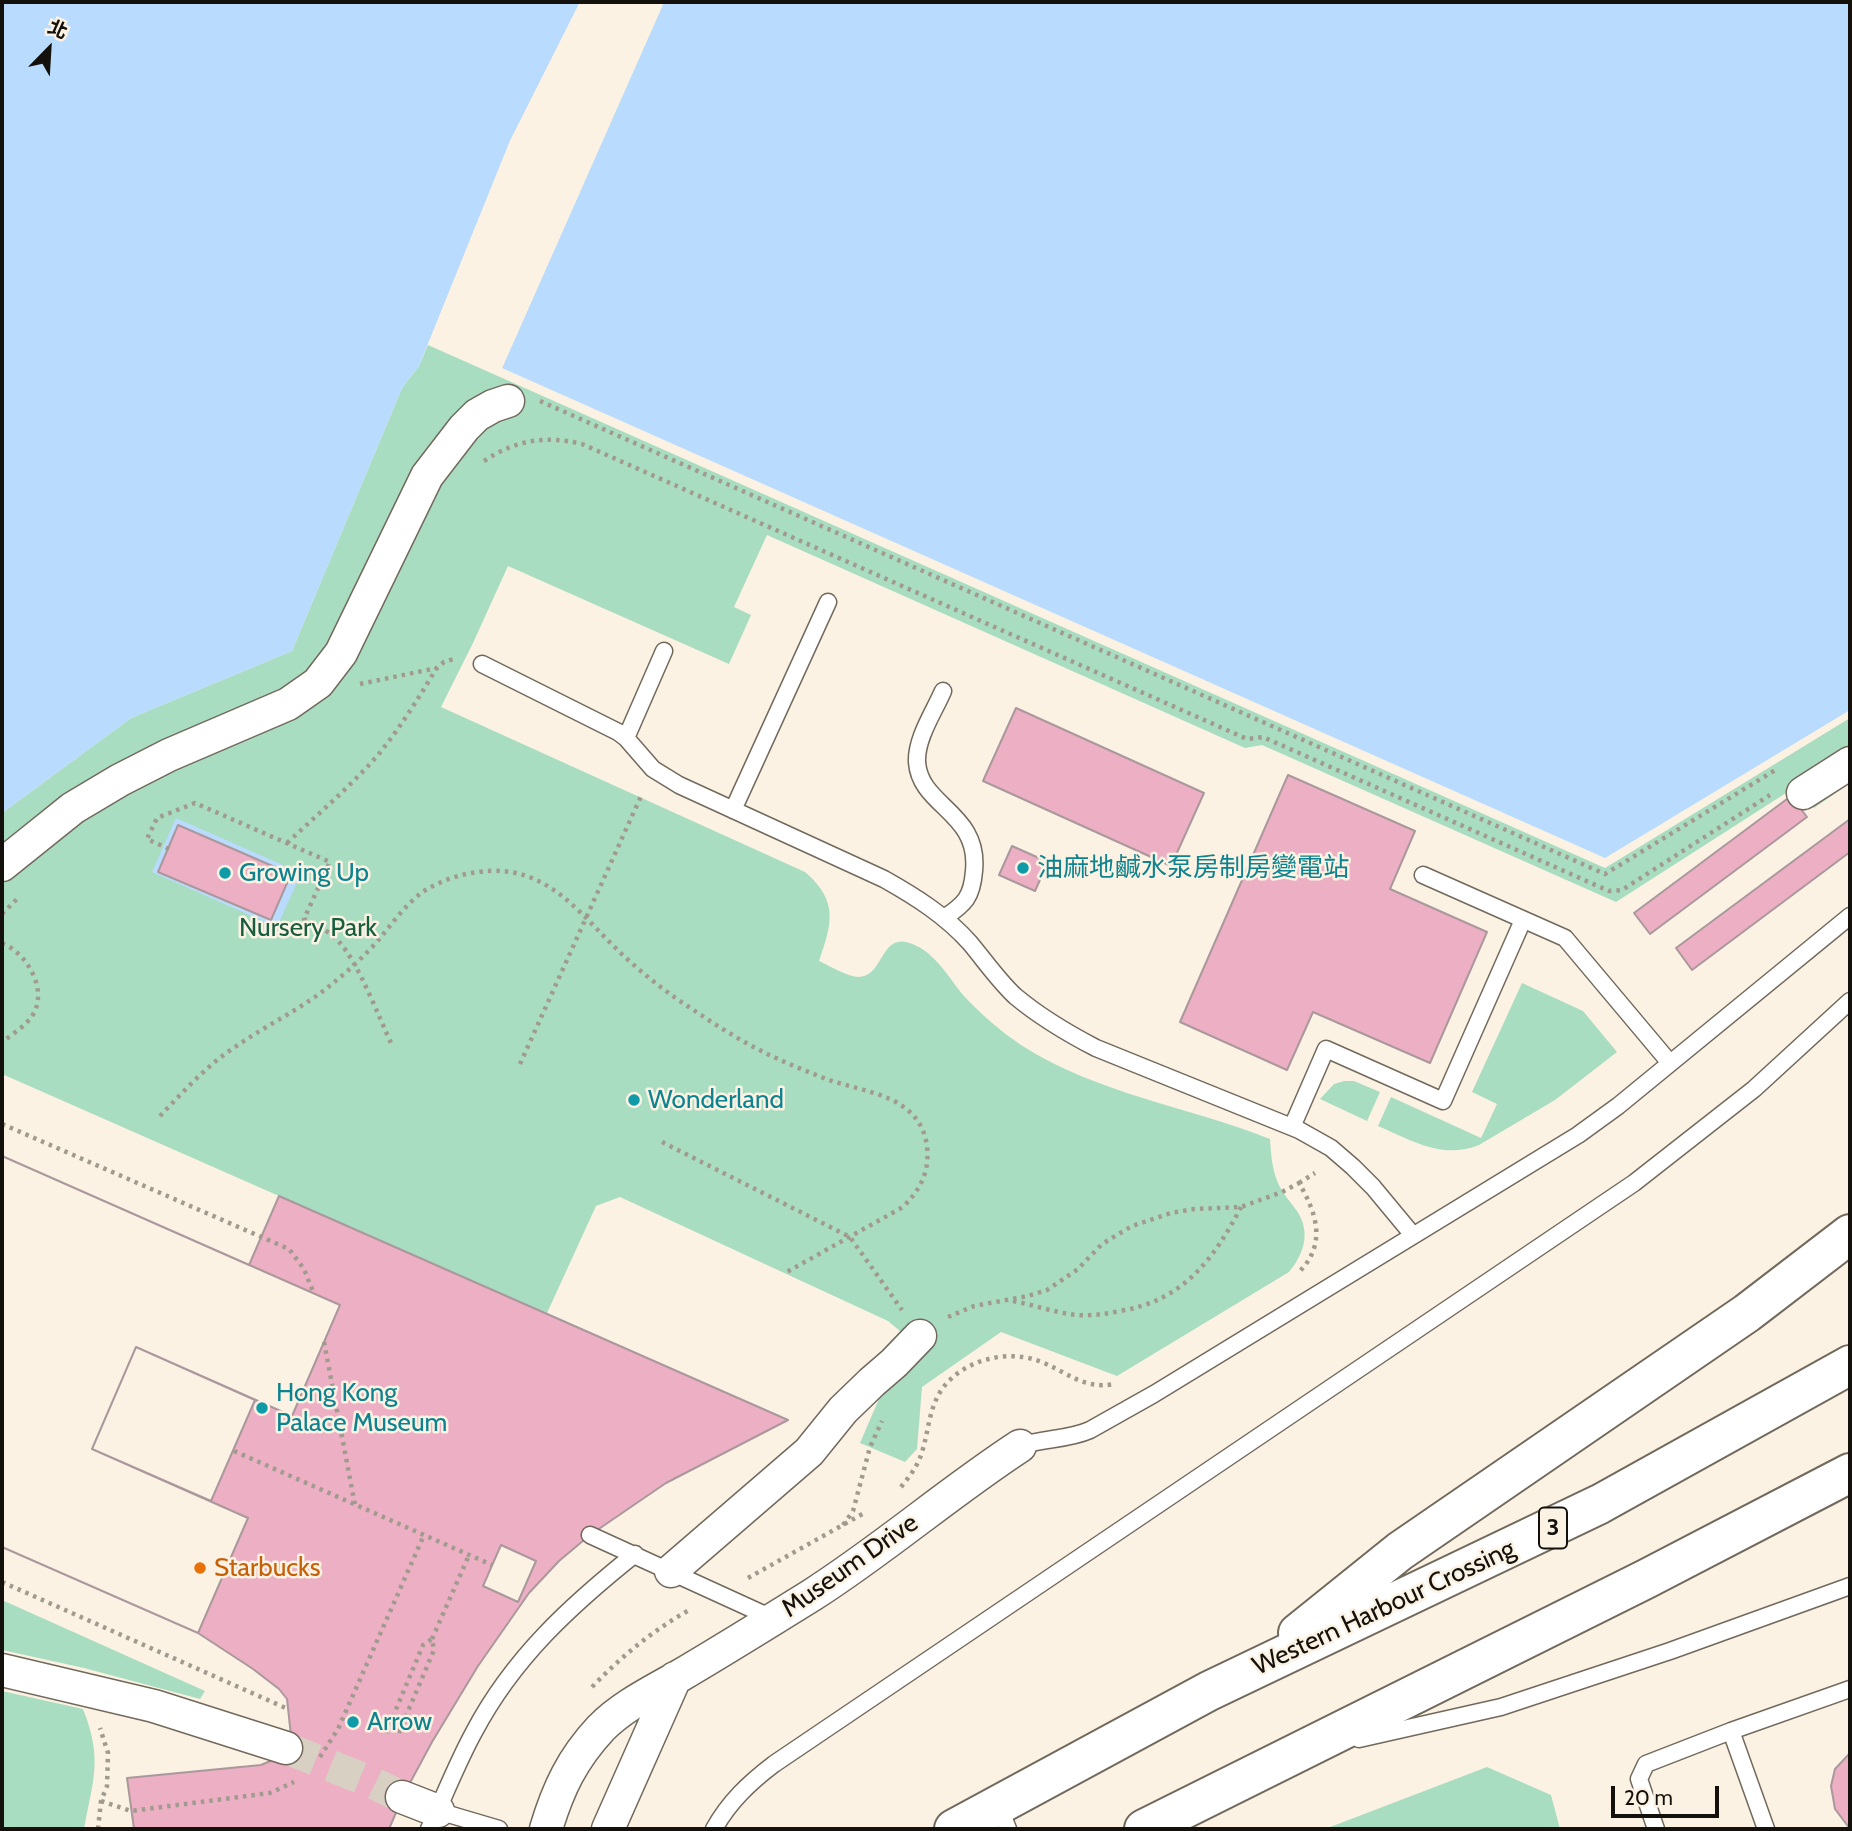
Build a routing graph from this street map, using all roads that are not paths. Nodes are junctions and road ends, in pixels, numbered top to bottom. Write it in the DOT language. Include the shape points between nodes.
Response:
graph roads {
  1 [pos="508,401"];
  2 [pos="828,602"];
  3 [pos="664,651"];
  4 [pos="482,664"];
  5 [pos="943,691"];
  6 [pos="626,738"];
  7 [pos="1850,762"];
  8 [pos="1812,788"];
  9 [pos="733,810"];
  10 [pos="2,865"];
  11 [pos="1423,876"];
  12 [pos="1850,915"];
  13 [pos="944,918"];
  14 [pos="1523,920"];
  15 [pos="1850,1000"];
  16 [pos="1670,1063"];
  17 [pos="1292,1127"];
  18 [pos="1412,1234"];
  19 [pos="1850,1234"];
  20 [pos="920,1336"];
  21 [pos="1850,1365"];
  22 [pos="1020,1446"];
  23 [pos="1850,1473"];
  24 [pos="590,1535"];
  25 [pos="635,1554"];
  26 [pos="671,1571"];
  27 [pos="1850,1586"];
  28 [pos="774,1619"];
  29 [pos="2,1670"];
  30 [pos="1247,1674"];
  31 [pos="676,1678"];
  32 [pos="1850,1689"];
  33 [pos="1731,1731"];
  34 [pos="286,1748"];
  35 [pos="1295,1753"];
  36 [pos="402,1797"];
  37 [pos="1004,1818"];
  38 [pos="433,1820"];
  39 [pos="499,1829"];
  40 [pos="546,1829"];
  41 [pos="608,1829"];
  42 [pos="714,1829"];
  43 [pos="954,1829"];
  44 [pos="1143,1829"];
  45 [pos="1656,1829"];
  46 [pos="1766,1829"];
  1 -- 10 [label="street" via="477,415 427,476 341,653 318,683 301,696 120,780 73,808"];
  2 -- 9 [label="lane"];
  3 -- 6 [label="lane"];
  4 -- 6 [label="lane"];
  5 -- 13 [label="lane" via="918,750 920,774 966,829 976,858 967,899"];
  6 -- 9 [label="lane" via="653,769 672,782"];
  7 -- 8 [label="street"];
  9 -- 13 [label="lane" via="884,879"];
  11 -- 14 [label="lane"];
  12 -- 16 [label="lane"];
  13 -- 17 [label="lane" via="1013,994 1066,1033"];
  14 -- 16 [label="lane" via="1565,938"];
  14 -- 17 [label="lane" via="1443,1101 1326,1049"];
  15 -- 42 [label="lane" via="1754,1089 1634,1183 774,1765 730,1803"];
  16 -- 18 [label="lane" via="1578,1135"];
  17 -- 18 [label="lane" via="1353,1167"];
  18 -- 22 [label="lane" via="1090,1430"];
  19 -- 30 [label="highway" via="1747,1313 1401,1551"];
  20 -- 26 [label="street" via="843,1410 809,1452"];
  21 -- 30 [label="highway, Western Harbour Crossing / 3" via="1601,1504"];
  22 -- 28 [label="street, Museum Drive" via="847,1572"];
  23 -- 35 [label="highway"];
  24 -- 25 [label="lane"];
  25 -- 26 [label="lane"];
  25 -- 38 [label="lane" via="565,1612 507,1678 473,1732"];
  26 -- 28 [label="lane"];
  27 -- 35 [label="lane" via="1501,1707"];
  28 -- 31 [label="street, Museum Drive"];
  29 -- 34 [label="street" via="178,1714"];
  30 -- 37 [label="highway, Western Harbour Crossing / 3" via="1209,1691"];
  31 -- 40 [label="street, Museum Drive" via="635,1700 602,1727 570,1766"];
  31 -- 41 [label="street"];
  32 -- 33 [label="lane"];
  33 -- 45 [label="lane" via="1646,1764 1639,1779"];
  33 -- 46 [label="lane"];
  35 -- 44 [label="highway"];
  36 -- 38 [label="street"];
  37 -- 43 [label="highway, Western Harbour Crossing / 3"];
  38 -- 39 [label="lane"];
}
